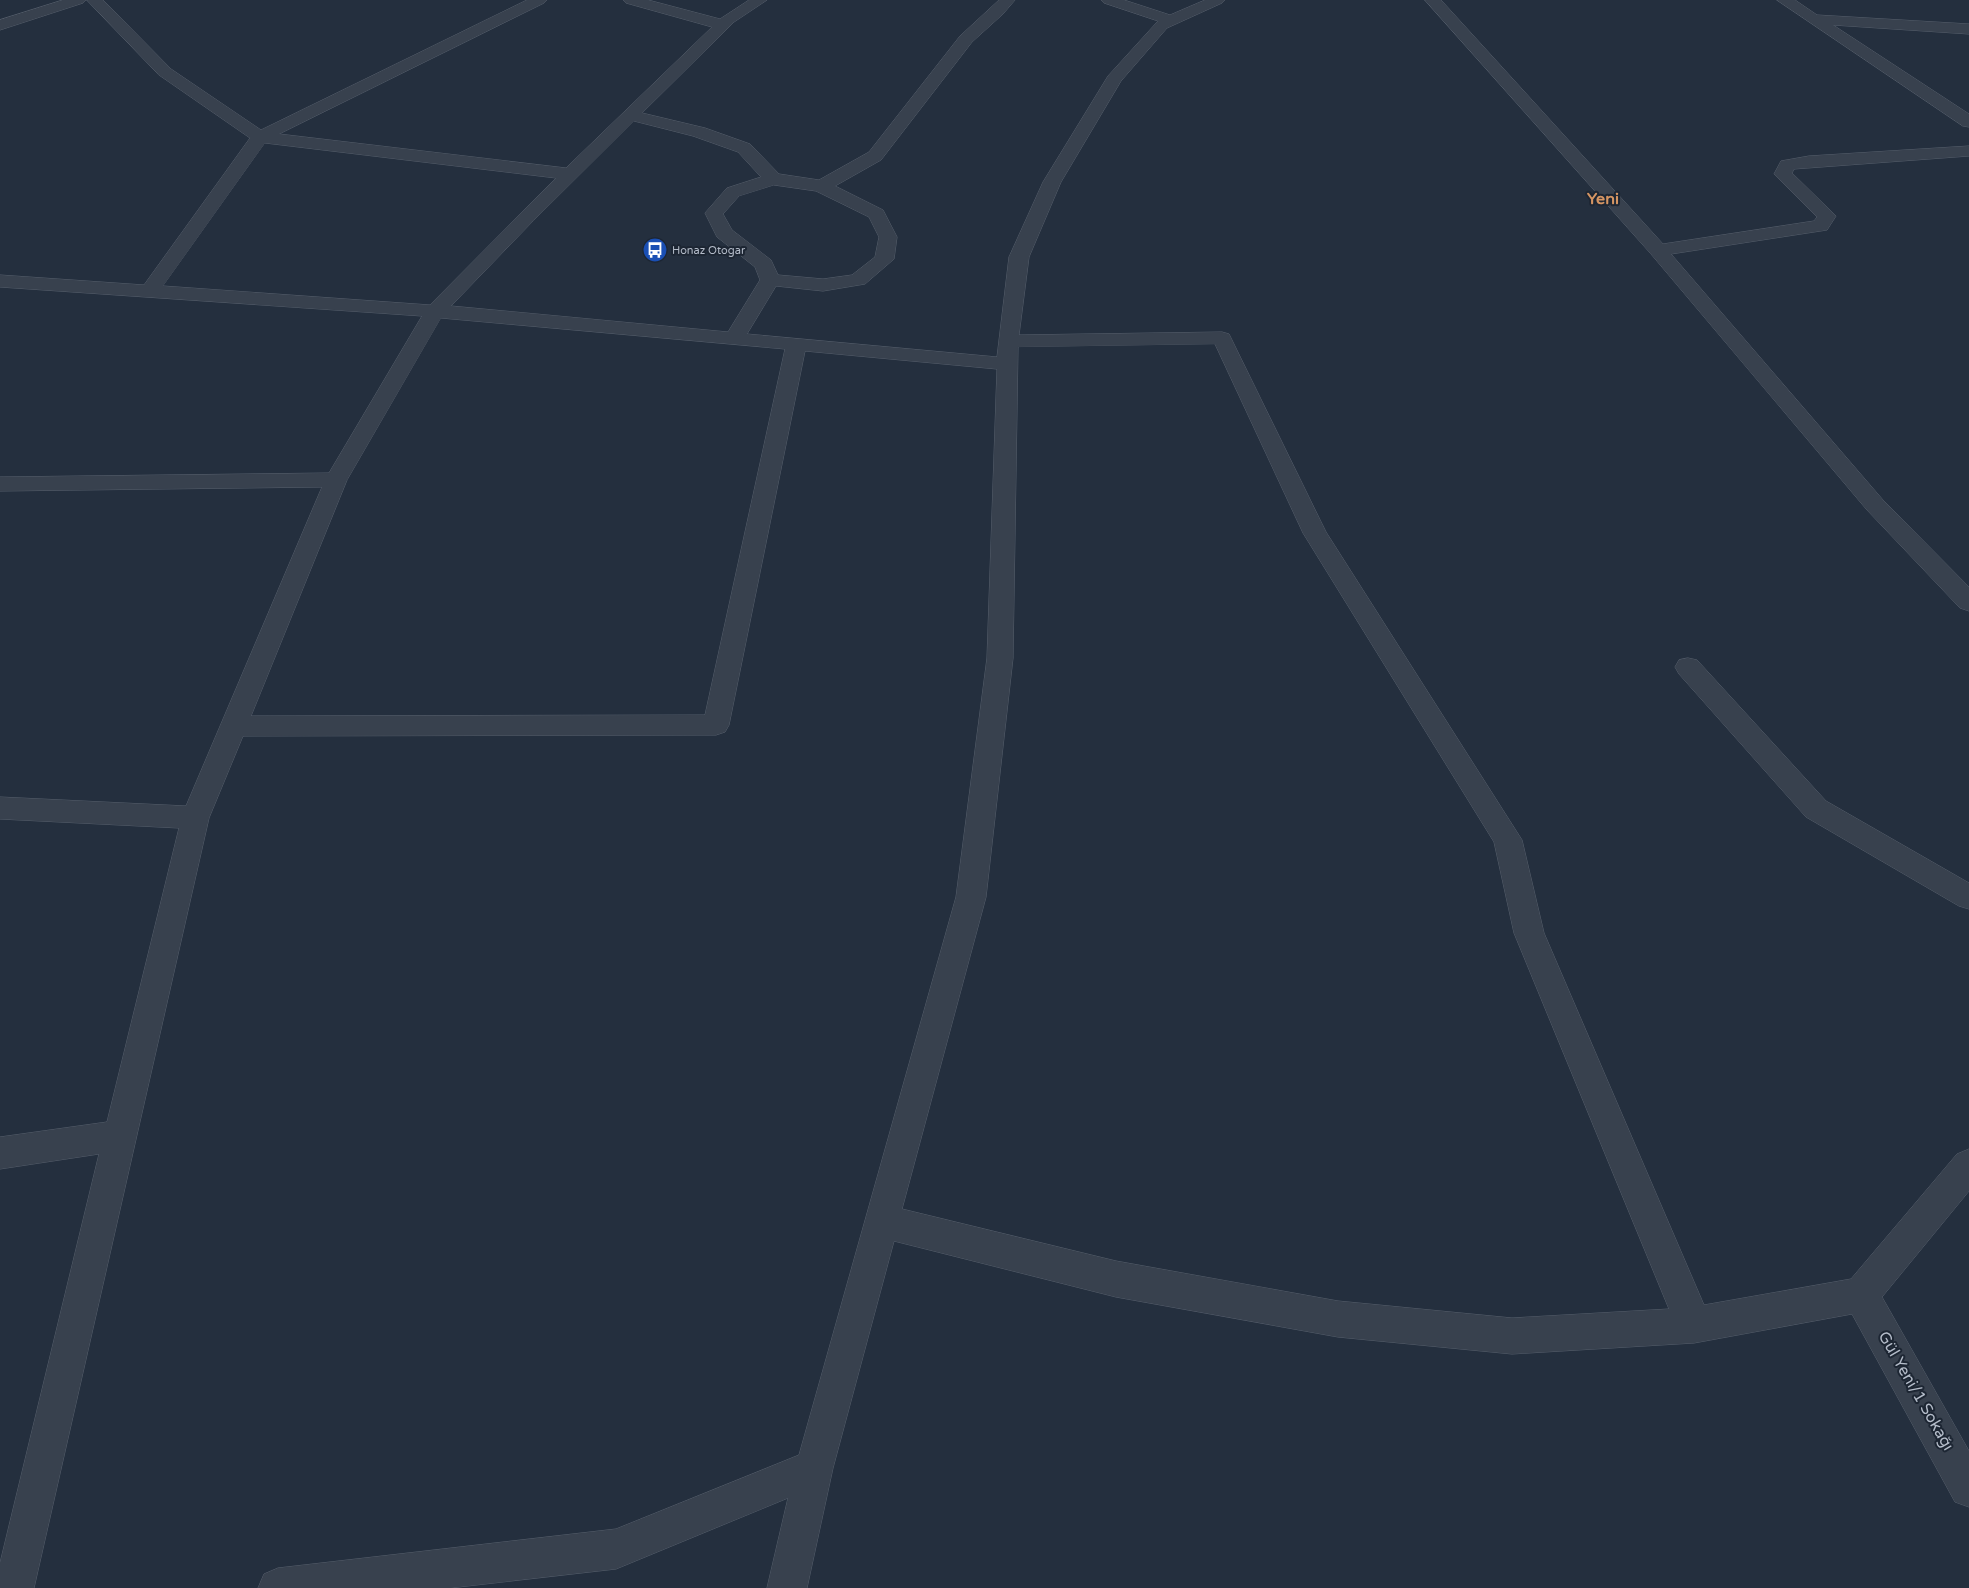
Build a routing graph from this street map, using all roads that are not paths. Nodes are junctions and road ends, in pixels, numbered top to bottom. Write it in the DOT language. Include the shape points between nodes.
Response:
graph roads {
  1 [pos="78,0"];
  2 [pos="95,0"];
  3 [pos="539,0"];
  4 [pos="631,0"];
  5 [pos="760,0"];
  6 [pos="1007,0"];
  7 [pos="1109,0"];
  8 [pos="1217,0"];
  9 [pos="1433,0"];
  10 [pos="1785,0"];
  11 [pos="1813,19"];
  12 [pos="1172,20"];
  13 [pos="0,25"];
  14 [pos="723,25"];
  15 [pos="1969,29"];
  16 [pos="631,115"];
  17 [pos="1969,122"];
  18 [pos="260,137"];
  19 [pos="1969,151"];
  20 [pos="570,174"];
  21 [pos="773,180"];
  22 [pos="821,186"];
  23 [pos="1658,250"];
  24 [pos="770,280"];
  25 [pos="0,281"];
  26 [pos="150,291"];
  27 [pos="435,311"];
  28 [pos="734,339"];
  29 [pos="796,344"];
  30 [pos="1009,352"];
  31 [pos="336,480"];
  32 [pos="0,484"];
  33 [pos="1969,602"];
  34 [pos="1688,667"];
  35 [pos="233,726"];
  36 [pos="0,808"];
  37 [pos="195,818"];
  38 [pos="1969,897"];
  39 [pos="120,1136"];
  40 [pos="0,1153"];
  41 [pos="1969,1165"];
  42 [pos="882,1221"];
  43 [pos="1861,1295"];
  44 [pos="1694,1324"];
  45 [pos="814,1468"];
  46 [pos="1969,1488"];
  47 [pos="378,1582"];
  48 [pos="14,1588"];
  49 [pos="278,1588"];
  50 [pos="787,1588"];
  1 -- 13 [label="street"];
  2 -- 18 [label="street" via="165,72"];
  3 -- 18 [label="street"];
  4 -- 14 [label="street"];
  5 -- 14 [label="street"];
  6 -- 22 [label="street" via="966,38 875,156"];
  7 -- 12 [label="street"];
  8 -- 12 [label="street"];
  9 -- 23 [label="street"];
  10 -- 11 [label="street"];
  11 -- 15 [label="street"];
  11 -- 17 [label="street"];
  12 -- 30 [label="street" via="1162,25 1114,79 1052,182 1019,257"];
  14 -- 16 [label="street"];
  16 -- 20 [label="street"];
  16 -- 21 [label="street" via="744,148"];
  18 -- 20 [label="street"];
  18 -- 26 [label="street"];
  19 -- 23 [label="street" via="1787,164 1782,174 1827,216 1820,226"];
  20 -- 27 [label="street"];
  21 -- 22 [label="street"];
  21 -- 24 [label="street" via="733,192 714,213 724,233 764,264"];
  22 -- 24 [label="street" via="876,214 888,237 884,259 858,280 823,285"];
  23 -- 33 [label="street" via="1875,505"];
  24 -- 28 [label="street"];
  25 -- 26 [label="street"];
  26 -- 27 [label="street"];
  27 -- 28 [label="street"];
  27 -- 31 [label="street"];
  28 -- 29 [label="street"];
  29 -- 30 [label="street"];
  29 -- 35 [label="street" via="716,725"];
  30 -- 42 [label="street" via="1000,658 971,898"];
  30 -- 44 [label="street" via="1222,338 1314,532 1508,840 1529,933"];
  31 -- 32 [label="street"];
  31 -- 35 [label="street"];
  34 -- 38 [label="street" via="1816,809"];
  35 -- 37 [label="street"];
  36 -- 37 [label="street"];
  37 -- 39 [label="street"];
  39 -- 40 [label="street"];
  39 -- 48 [label="street"];
  41 -- 43 [label="street"];
  42 -- 44 [label="street" via="1116,1278 1338,1319 1512,1336"];
  42 -- 45 [label="street"];
  43 -- 44 [label="street"];
  43 -- 46 [label="street, Gül Yeni/1 Sokağı"];
  45 -- 47 [label="street" via="616,1549"];
  45 -- 50 [label="street"];
  47 -- 49 [label="street"];
}
